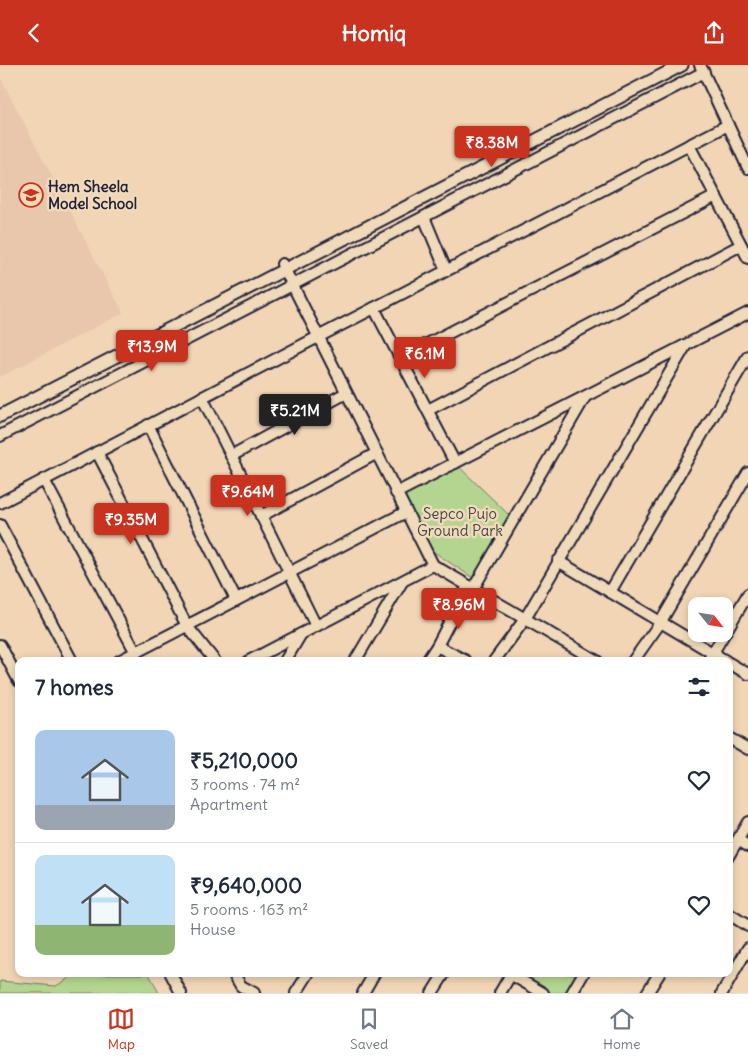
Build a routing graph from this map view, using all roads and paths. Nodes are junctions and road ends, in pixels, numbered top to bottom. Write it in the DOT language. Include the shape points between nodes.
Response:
graph roads {
  1 [pos="670,65"];
  2 [pos="682,65"];
  3 [pos="702,69"];
  4 [pos="728,125"];
  5 [pos="689,145"];
  6 [pos="748,168"];
  7 [pos="716,196"];
  8 [pos="424,217"];
  9 [pos="741,245"];
  10 [pos="748,258"];
  11 [pos="283,267"];
  12 [pos="446,270"];
  13 [pos="292,285"];
  14 [pos="374,308"];
  15 [pos="748,313"];
  16 [pos="318,337"];
  17 [pos="686,344"];
  18 [pos="748,356"];
  19 [pos="400,358"];
  20 [pos="346,393"];
  21 [pos="586,396"];
  22 [pos="202,397"];
  23 [pos="0,408"];
  24 [pos="428,410"];
  25 [pos="0,416"];
  26 [pos="148,425"];
  27 [pos="0,436"];
  28 [pos="97,452"];
  29 [pos="376,453"];
  30 [pos="231,456"];
  31 [pos="455,463"];
  32 [pos="748,473"];
  33 [pos="44,479"];
  34 [pos="396,493"];
  35 [pos="0,503"];
  36 [pos="406,512"];
  37 [pos="261,516"];
  38 [pos="0,525"];
  39 [pos="558,561"];
  40 [pos="433,565"];
  41 [pos="289,573"];
  42 [pos="402,581"];
  43 [pos="471,588"];
  44 [pos="610,592"];
  45 [pos="748,594"];
  46 [pos="236,600"];
  47 [pos="525,619"];
  48 [pos="660,623"];
  49 [pos="187,626"];
  50 [pos="316,626"];
  51 [pos="301,634"];
  52 [pos="0,645"];
  53 [pos="437,646"];
  54 [pos="136,653"];
  55 [pos="70,657"];
  56 [pos="128,657"];
  57 [pos="212,657"];
  58 [pos="257,657"];
  59 [pos="287,657"];
  60 [pos="356,657"];
  61 [pos="430,657"];
  62 [pos="458,657"];
  63 [pos="497,657"];
  64 [pos="591,657"];
  65 [pos="637,657"];
  66 [pos="710,657"];
  67 [pos="733,665"];
  68 [pos="15,673"];
  69 [pos="748,674"];
  70 [pos="733,740"];
  71 [pos="748,749"];
  72 [pos="748,822"];
  73 [pos="738,840"];
  74 [pos="748,846"];
  75 [pos="733,848"];
  76 [pos="733,916"];
  77 [pos="748,925"];
  78 [pos="748,949"];
  79 [pos="733,974"];
  80 [pos="173,977"];
  81 [pos="237,977"];
  82 [pos="306,977"];
  83 [pos="372,977"];
  84 [pos="442,977"];
  85 [pos="509,977"];
  86 [pos="516,977"];
  87 [pos="581,977"];
  88 [pos="657,977"];
  89 [pos="731,977"];
  90 [pos="181,993"];
  91 [pos="254,993"];
  92 [pos="296,993"];
  93 [pos="363,993"];
  94 [pos="432,993"];
  95 [pos="500,993"];
  96 [pos="542,993"];
  97 [pos="572,993"];
  98 [pos="647,993"];
  99 [pos="722,993"];
  1 -- 11 [label="street"];
  2 -- 11 [label="street"];
  3 -- 4 [label="street"];
  3 -- 8 [label="street"];
  4 -- 5 [label="street"];
  4 -- 6 [label="street"];
  5 -- 7 [label="street"];
  5 -- 12 [label="street"];
  7 -- 9 [label="street"];
  7 -- 19 [label="street"];
  8 -- 12 [label="street"];
  8 -- 13 [label="street"];
  9 -- 10 [label="street"];
  9 -- 24 [label="street"];
  11 -- 13 [label="street"];
  11 -- 23 [label="street"];
  11 -- 25 [label="street"];
  12 -- 14 [label="street"];
  13 -- 16 [label="street"];
  13 -- 27 [label="street"];
  14 -- 16 [label="street"];
  14 -- 19 [label="street"];
  15 -- 17 [label="street"];
  16 -- 20 [label="street"];
  16 -- 22 [label="street"];
  17 -- 21 [label="street"];
  17 -- 39 [label="street"];
  18 -- 44 [label="street"];
  19 -- 24 [label="street"];
  20 -- 29 [label="street"];
  20 -- 30 [label="street"];
  21 -- 31 [label="street"];
  21 -- 43 [label="street"];
  22 -- 26 [label="street"];
  22 -- 30 [label="street"];
  24 -- 31 [label="street"];
  26 -- 28 [label="street"];
  26 -- 46 [label="street"];
  28 -- 33 [label="street"];
  28 -- 49 [label="street"];
  29 -- 34 [label="street"];
  29 -- 37 [label="street"];
  30 -- 37 [label="street"];
  31 -- 34 [label="street"];
  32 -- 48 [label="street"];
  33 -- 35 [label="street"];
  33 -- 54 [label="street"];
  34 -- 36 [label="street"];
  36 -- 40 [label="street"];
  36 -- 41 [label="street"];
  37 -- 41 [label="street"];
  38 -- 55 [label="street"];
  39 -- 44 [label="street"];
  39 -- 47 [label="street"];
  40 -- 42 [label="street"];
  40 -- 43 [label="street"];
  41 -- 46 [label="street"];
  41 -- 50 [label="street"];
  42 -- 50 [label="street"];
  42 -- 60 [label="street"];
  43 -- 47 [label="street"];
  43 -- 53 [label="street"];
  44 -- 48 [label="street"];
  45 -- 66 [label="street"];
  46 -- 49 [label="street"];
  47 -- 63 [label="street"];
  47 -- 64 [label="street"];
  48 -- 65 [label="street"];
  48 -- 66 [label="street"];
  49 -- 54 [label="street"];
  49 -- 57 [label="street"];
  50 -- 51 [label="street"];
  51 -- 58 [label="street"];
  51 -- 59 [label="street"];
  52 -- 68 [label="street"];
  53 -- 61 [label="street"];
  53 -- 62 [label="street"];
  54 -- 56 [label="street"];
  67 -- 69 [label="street"];
  70 -- 71 [label="street"];
  72 -- 73 [label="street"];
  73 -- 74 [label="street"];
  73 -- 75 [label="street"];
  76 -- 77 [label="street"];
  78 -- 79 [label="street"];
  80 -- 90 [label="street"];
  81 -- 91 [label="street" via="240,986"];
  82 -- 92 [label="street"];
  83 -- 93 [label="street"];
  84 -- 94 [label="street"];
  85 -- 95 [label="street"];
  86 -- 96 [label="street"];
  87 -- 97 [label="street"];
  88 -- 98 [label="street"];
  89 -- 99 [label="street"];
}
